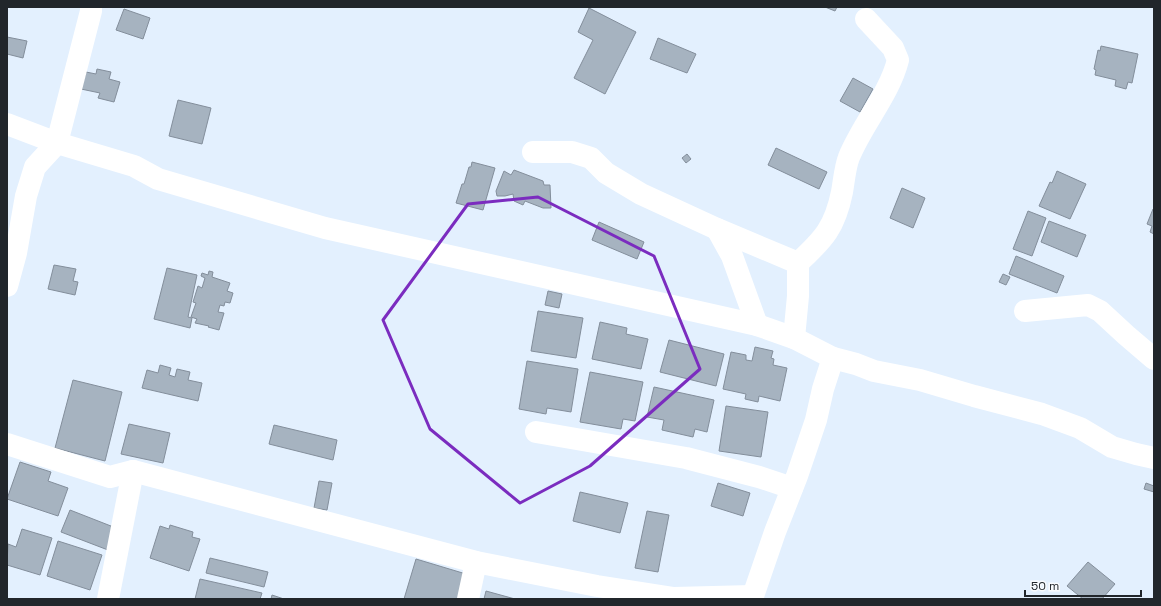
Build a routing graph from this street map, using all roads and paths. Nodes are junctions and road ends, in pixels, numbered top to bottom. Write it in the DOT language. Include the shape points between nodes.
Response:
graph roads {
  1 [pos="91,7"];
  2 [pos="866,19"];
  3 [pos="7,124"];
  4 [pos="57,143"];
  5 [pos="534,152"];
  6 [pos="717,230"];
  7 [pos="798,263"];
  8 [pos="7,286"];
  9 [pos="1025,311"];
  10 [pos="757,325"];
  11 [pos="794,338"];
  12 [pos="833,358"];
  13 [pos="1154,359"];
  14 [pos="536,432"];
  15 [pos="7,444"];
  16 [pos="1154,458"];
  17 [pos="133,471"];
  18 [pos="792,488"];
  19 [pos="476,562"];
  20 [pos="752,598"];
  21 [pos="108,599"];
  22 [pos="468,599"];
  1 -- 4 [label="street"];
  2 -- 7 [label="street" via="893,48 898,60 896,71 848,158 839,208 829,231"];
  3 -- 4 [label="street"];
  4 -- 8 [label="street" via="35,167 26,196"];
  4 -- 10 [label="street" via="134,166 158,179 325,228"];
  5 -- 6 [label="street" via="572,152 591,158 606,174 641,194"];
  6 -- 7 [label="street"];
  6 -- 10 [label="street" via="732,256"];
  7 -- 11 [label="street"];
  9 -- 13 [label="street" via="1088,305 1100,311"];
  10 -- 11 [label="street"];
  11 -- 12 [label="street"];
  12 -- 16 [label="street" via="1042,414 1080,428 1112,447"];
  12 -- 18 [label="street" via="816,420"];
  14 -- 18 [label="street" via="686,458"];
  15 -- 17 [label="street" via="110,477"];
  17 -- 19 [label="street"];
  17 -- 21 [label="street"];
  18 -- 20 [label="street"];
  19 -- 20 [label="street" via="674,598"];
  19 -- 22 [label="street"];
}
